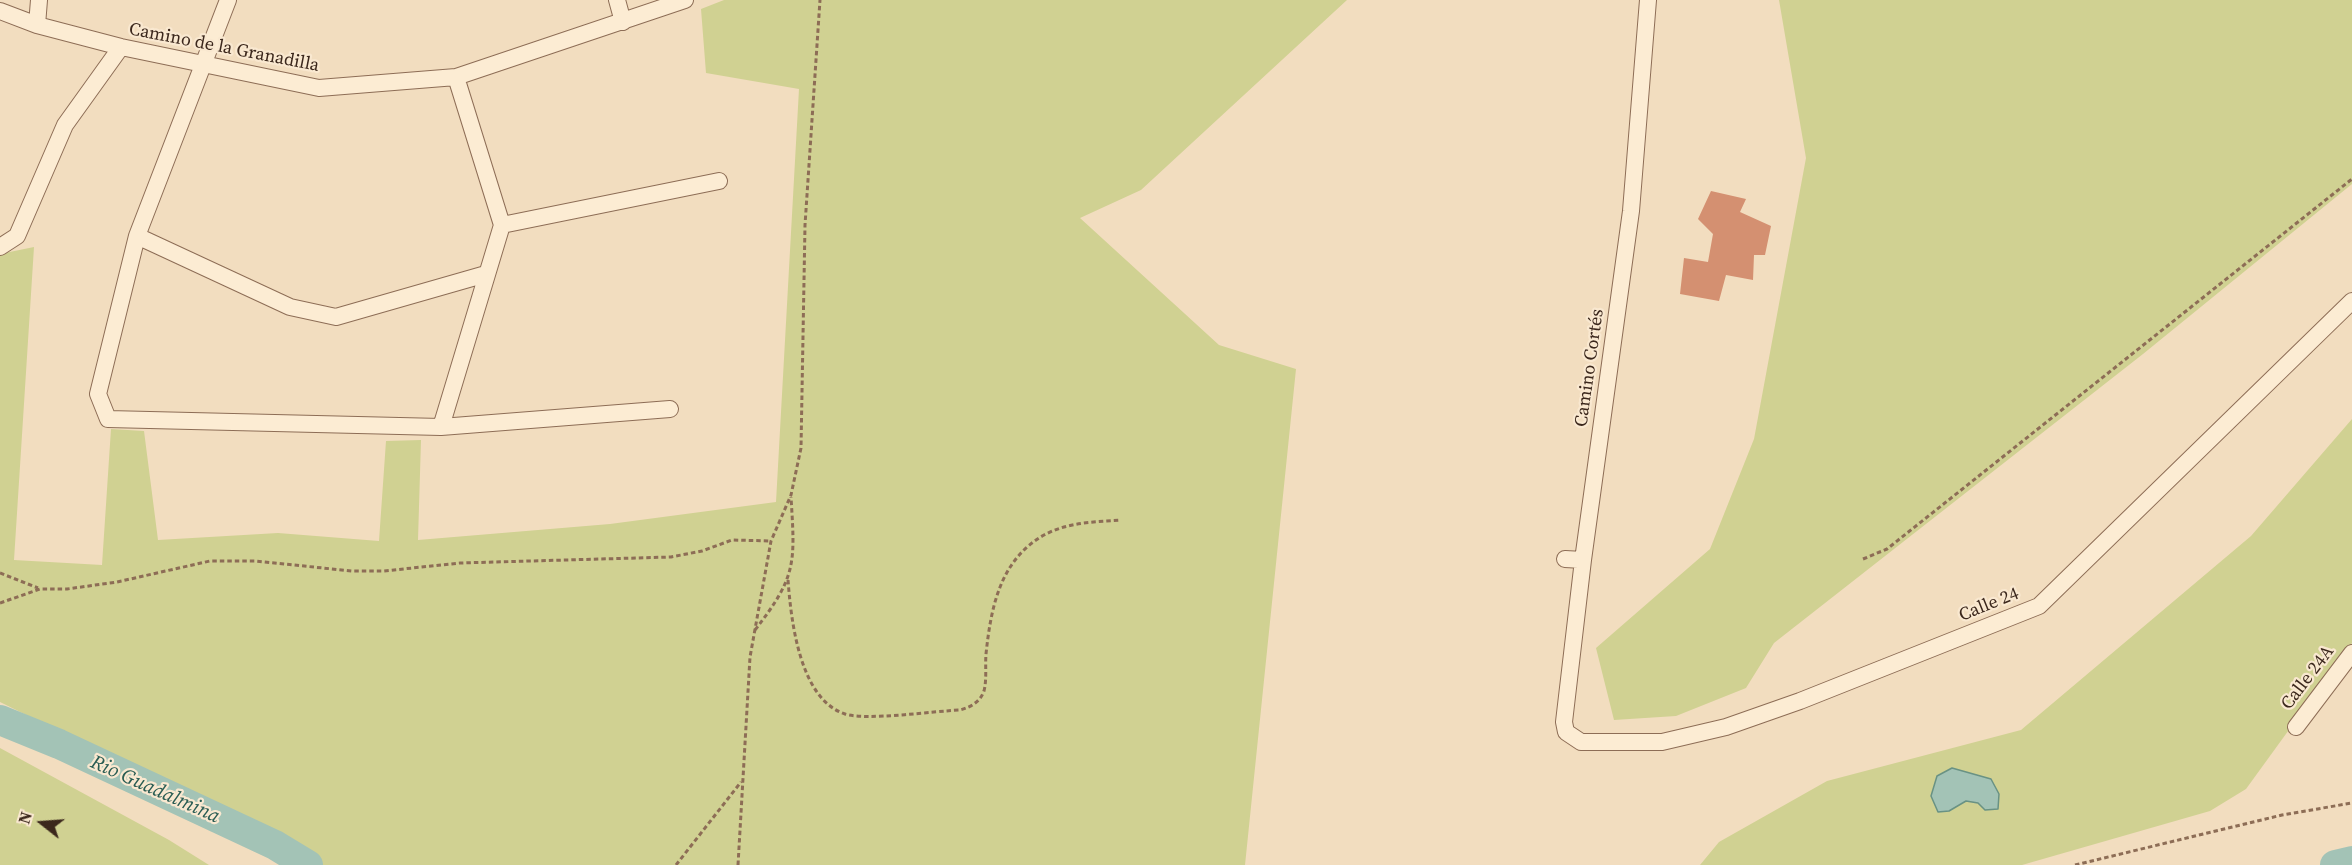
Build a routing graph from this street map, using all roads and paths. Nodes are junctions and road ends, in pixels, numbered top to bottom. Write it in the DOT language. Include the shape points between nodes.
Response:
graph roads {
  1 [pos="39,0"];
  2 [pos="228,0"];
  3 [pos="617,0"];
  4 [pos="685,0"];
  5 [pos="820,0"];
  6 [pos="1648,0"];
  7 [pos="0,10"];
  8 [pos="623,22"];
  9 [pos="37,26"];
  10 [pos="121,47"];
  11 [pos="206,63"];
  12 [pos="456,77"];
  13 [pos="2352,180"];
  14 [pos="719,181"];
  15 [pos="502,225"];
  16 [pos="137,236"];
  17 [pos="0,247"];
  18 [pos="486,274"];
  19 [pos="2352,301"];
  20 [pos="670,409"];
  21 [pos="441,427"];
  22 [pos="791,495"];
  23 [pos="1121,520"];
  24 [pos="771,541"];
  25 [pos="1565,559"];
  26 [pos="1863,559"];
  27 [pos="1583,560"];
  28 [pos="0,573"];
  29 [pos="788,580"];
  30 [pos="40,589"];
  31 [pos="0,603"];
  32 [pos="754,631"];
  33 [pos="2352,653"];
  34 [pos="2296,727"];
  35 [pos="1572,738"];
  36 [pos="742,781"];
  37 [pos="2352,803"];
  38 [pos="676,865"];
  39 [pos="738,865"];
  40 [pos="2075,865"];
  1 -- 9 [label="street"];
  2 -- 11 [label="street"];
  3 -- 8 [label="street"];
  4 -- 8 [label="street, Camino de la Granadilla"];
  5 -- 22 [label="path" via="805,225 801,448"];
  6 -- 27 [label="street, Camino Cortés" via="1631,211"];
  7 -- 9 [label="street, Camino de la Granadilla"];
  8 -- 12 [label="street, Camino de la Granadilla"];
  9 -- 10 [label="street, Camino de la Granadilla"];
  10 -- 11 [label="street, Camino de la Granadilla"];
  10 -- 17 [label="street" via="65,125 17,236"];
  11 -- 12 [label="street, Camino de la Granadilla" via="319,88"];
  11 -- 16 [label="street"];
  12 -- 15 [label="street"];
  13 -- 26 [label="path" via="1887,549"];
  14 -- 15 [label="street"];
  15 -- 18 [label="street"];
  16 -- 18 [label="street" via="291,307 336,317"];
  16 -- 21 [label="street" via="98,394 108,418"];
  18 -- 21 [label="street"];
  19 -- 35 [label="street, Calle 24" via="2039,606 1726,727 1662,742 1592,744"];
  20 -- 21 [label="street"];
  22 -- 24 [label="path"];
  22 -- 29 [label="path" via="794,559"];
  23 -- 29 [label="path" via="1077,523 1044,535 1018,556 1000,581 986,654 984,691 975,704 960,710 856,716 832,708 816,689 798,653"];
  24 -- 30 [label="path" via="732,540 671,557 460,563 384,571 210,561 117,582"];
  24 -- 32 [label="path"];
  25 -- 27 [label="street"];
  27 -- 35 [label="street, Camino Cortés" via="1564,722"];
  28 -- 30 [label="path"];
  29 -- 32 [label="path" via="781,597"];
  30 -- 31 [label="path"];
  32 -- 36 [label="path"];
  33 -- 34 [label="street, Calle 24A"];
  36 -- 38 [label="path"];
  36 -- 39 [label="path"];
  37 -- 40 [label="path" via="2282,815"];
}
